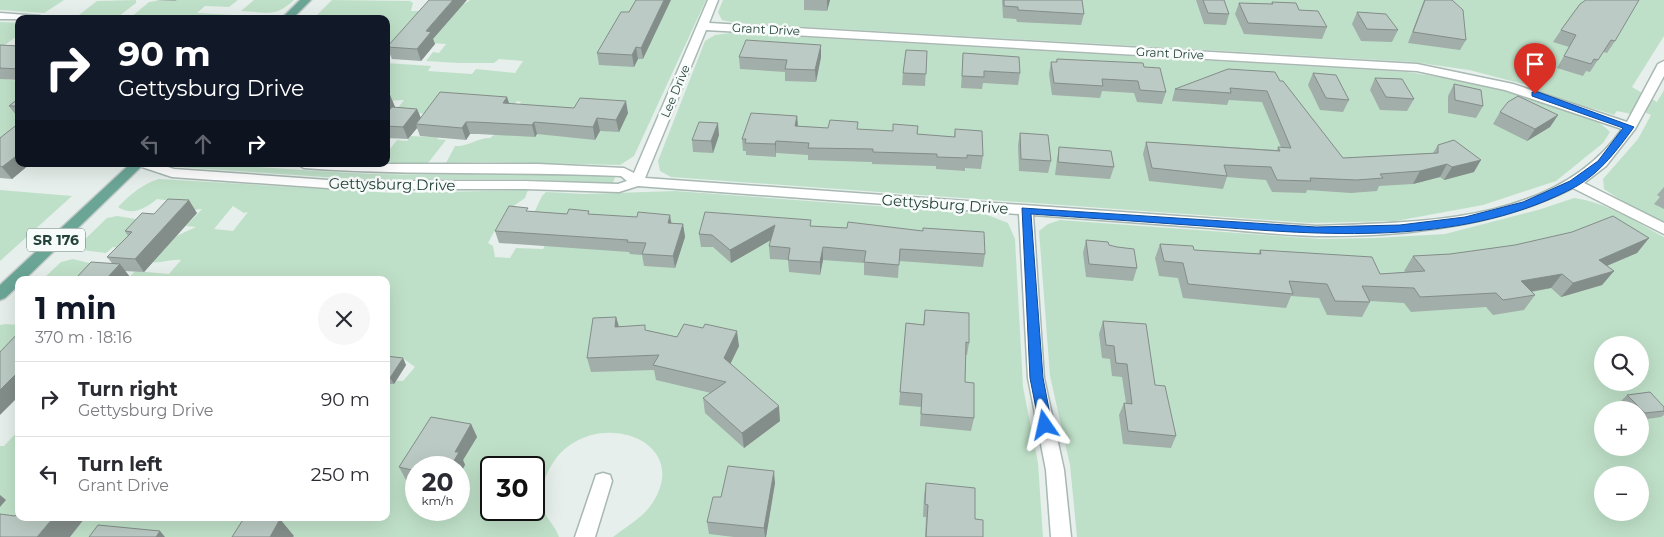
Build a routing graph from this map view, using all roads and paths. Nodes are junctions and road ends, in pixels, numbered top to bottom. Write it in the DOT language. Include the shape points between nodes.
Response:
graph roads {
  1 [pos="306,0"];
  2 [pos="713,0"];
  3 [pos="290,15"];
  4 [pos="0,16"];
  5 [pos="15,17"];
  6 [pos="702,26"];
  7 [pos="1664,64"];
  8 [pos="1629,127"];
  9 [pos="134,167"];
  10 [pos="155,167"];
  11 [pos="343,167"];
  12 [pos="637,182"];
  13 [pos="1574,183"];
  14 [pos="1026,210"];
  15 [pos="1664,229"];
  16 [pos="19,276"];
  17 [pos="15,280"];
  18 [pos="0,294"];
  19 [pos="603,481"];
  20 [pos="585,537"];
  21 [pos="1061,537"];
  1 -- 3 [label="main road"];
  2 -- 6 [label="street, Lee Drive"];
  4 -- 5 [label="street"];
  6 -- 8 [label="street, Grant Drive" via="1440,70 1520,89"];
  6 -- 12 [label="street, Lee Drive"];
  7 -- 8 [label="street, Gettysburg Drive"];
  8 -- 13 [label="street, Gettysburg Drive" via="1602,163"];
  9 -- 16 [label="main road, SR 176"];
  10 -- 12 [label="street, Gettysburg Drive" via="172,173 342,185 618,188"];
  11 -- 12 [label="street, Gettysburg Drive" via="624,172"];
  12 -- 14 [label="street, Gettysburg Drive"];
  13 -- 14 [label="street, Gettysburg Drive" via="1526,204 1497,212 1465,220 1400,228 1316,230"];
  13 -- 15 [label="street"];
  14 -- 21 [label="street" via="1036,378 1055,470"];
  17 -- 18 [label="main road, SR 176"];
  19 -- 20 [label="street"];
}
